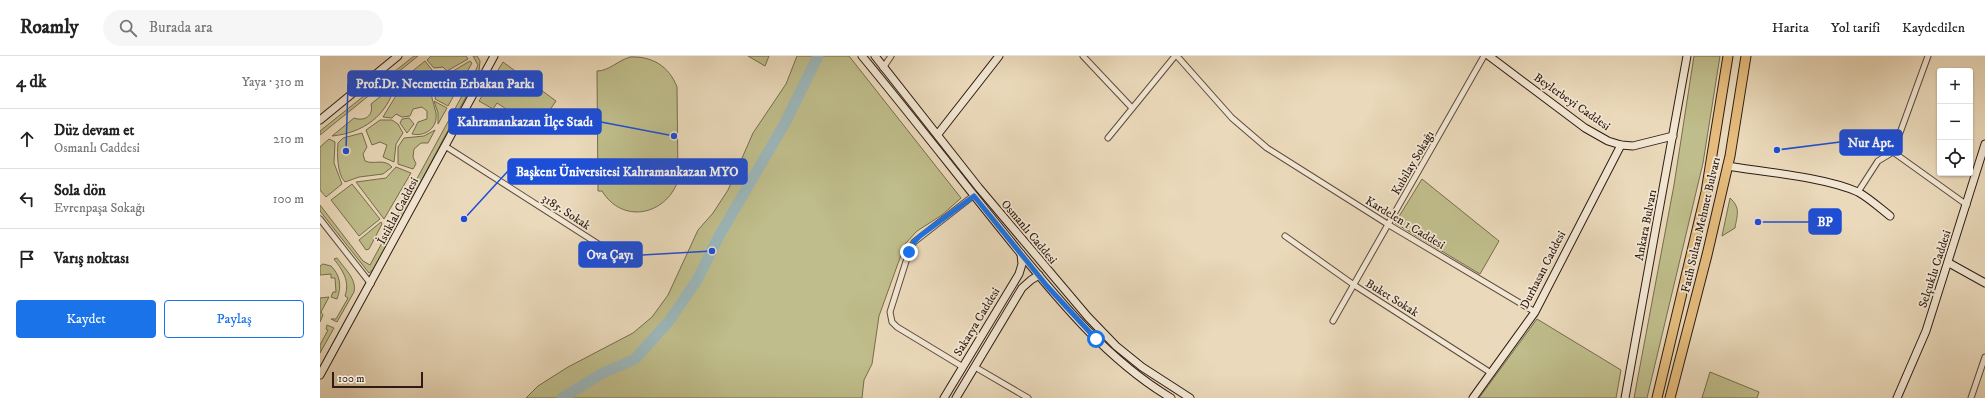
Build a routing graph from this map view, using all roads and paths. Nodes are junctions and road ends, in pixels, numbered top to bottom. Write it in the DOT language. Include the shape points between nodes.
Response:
graph roads {
  1 [pos="398,56"];
  2 [pos="862,56"];
  3 [pos="875,56"];
  4 [pos="891,56"];
  5 [pos="999,56"];
  6 [pos="1083,56"];
  7 [pos="1176,56"];
  8 [pos="1484,56"];
  9 [pos="1489,56"];
  10 [pos="1687,56"];
  11 [pos="1728,56"];
  12 [pos="1746,56"];
  13 [pos="1928,56"];
  14 [pos="490,58"];
  15 [pos="883,68"];
  16 [pos="1132,108"];
  17 [pos="320,120"];
  18 [pos="938,134"];
  19 [pos="1673,136"];
  20 [pos="1108,138"];
  21 [pos="1985,144"];
  22 [pos="1621,145"];
  23 [pos="445,146"];
  24 [pos="1893,152"];
  25 [pos="1728,166"];
  26 [pos="1858,192"];
  27 [pos="974,196"];
  28 [pos="1967,205"];
  29 [pos="1890,216"];
  30 [pos="320,219"];
  31 [pos="1388,225"];
  32 [pos="1285,236"];
  33 [pos="1021,254"];
  34 [pos="617,256"];
  35 [pos="1949,263"];
  36 [pos="1039,275"];
  37 [pos="1985,283"];
  38 [pos="371,284"];
  39 [pos="1354,285"];
  40 [pos="1535,312"];
  41 [pos="1333,321"];
  42 [pos="1985,357"];
  43 [pos="963,367"];
  44 [pos="975,367"];
  45 [pos="1491,373"];
  46 [pos="320,375"];
  47 [pos="944,398"];
  48 [pos="956,398"];
  49 [pos="1028,398"];
  50 [pos="1171,398"];
  51 [pos="1190,398"];
  52 [pos="1473,398"];
  53 [pos="1625,398"];
  54 [pos="1657,398"];
  55 [pos="1670,398"];
  56 [pos="1897,398"];
  57 [pos="1971,398"];
  1 -- 17 [label="street"];
  2 -- 27 [label="street, Osmanlı Caddesi"];
  3 -- 15 [label="street, Osmanlı Caddesi"];
  4 -- 15 [label="street"];
  5 -- 18 [label="street"];
  6 -- 16 [label="street"];
  7 -- 16 [label="street"];
  7 -- 31 [label="street, Kardelen 1 Caddesi" via="1232,118 1267,148"];
  8 -- 31 [label="street, Kubilay Sokağı"];
  9 -- 22 [label="street, Beylerbeyi Caddesi" via="1585,128 1597,136"];
  10 -- 19 [label="street, Ankara Bulvarı"];
  11 -- 54 [label="highway, Fatih Sultan Mehmet Bulvarı" via="1706,192"];
  12 -- 25 [label="highway, Fatih Sultan Mehmet Bulvarı"];
  13 -- 24 [label="street"];
  14 -- 23 [label="street, İstiklal Caddesi"];
  15 -- 18 [label="street, Osmanlı Caddesi"];
  16 -- 20 [label="street"];
  18 -- 51 [label="street, Osmanlı Caddesi" via="979,188 1088,318 1142,367"];
  19 -- 22 [label="street, Beylerbeyi Caddesi" via="1645,144"];
  19 -- 53 [label="street, Ankara Bulvarı"];
  21 -- 28 [label="street, Selçuklu Caddesi"];
  22 -- 40 [label="street, Durhasan Caddesi"];
  23 -- 34 [label="street, 3185. Sokak"];
  23 -- 38 [label="street, İstiklal Caddesi"];
  24 -- 26 [label="street" via="1878,161"];
  24 -- 28 [label="street"];
  25 -- 26 [label="street" via="1812,180"];
  25 -- 55 [label="highway, Fatih Sultan Mehmet Bulvarı"];
  26 -- 29 [label="street"];
  27 -- 33 [label="street, Osmanlı Caddesi"];
  27 -- 43 [label="street" via="914,242 890,312 892,322 897,327"];
  28 -- 35 [label="street, Selçuklu Caddesi"];
  30 -- 38 [label="street"];
  31 -- 39 [label="street, Kubilay Sokağı"];
  31 -- 40 [label="street, Kardelen 1 Caddesi"];
  32 -- 39 [label="street, Buket Sokak"];
  33 -- 36 [label="street, Osmanlı Caddesi"];
  33 -- 43 [label="street, Sakarya Caddesi" via="1019,274"];
  35 -- 37 [label="street"];
  35 -- 56 [label="street, Selçuklu Caddesi" via="1926,331"];
  36 -- 44 [label="street, Sakarya Caddesi" via="1022,288"];
  36 -- 50 [label="street, Osmanlı Caddesi" via="1106,348 1130,370"];
  38 -- 46 [label="street, İstiklal Caddesi"];
  39 -- 41 [label="street, Kubilay Sokağı"];
  39 -- 45 [label="street, Buket Sokak"];
  40 -- 45 [label="street, Durhasan Caddesi"];
  42 -- 57 [label="street"];
  43 -- 47 [label="street, Sakarya Caddesi"];
  44 -- 48 [label="street, Sakarya Caddesi"];
  44 -- 49 [label="street"];
  45 -- 52 [label="street, Durhasan Caddesi"];
}
